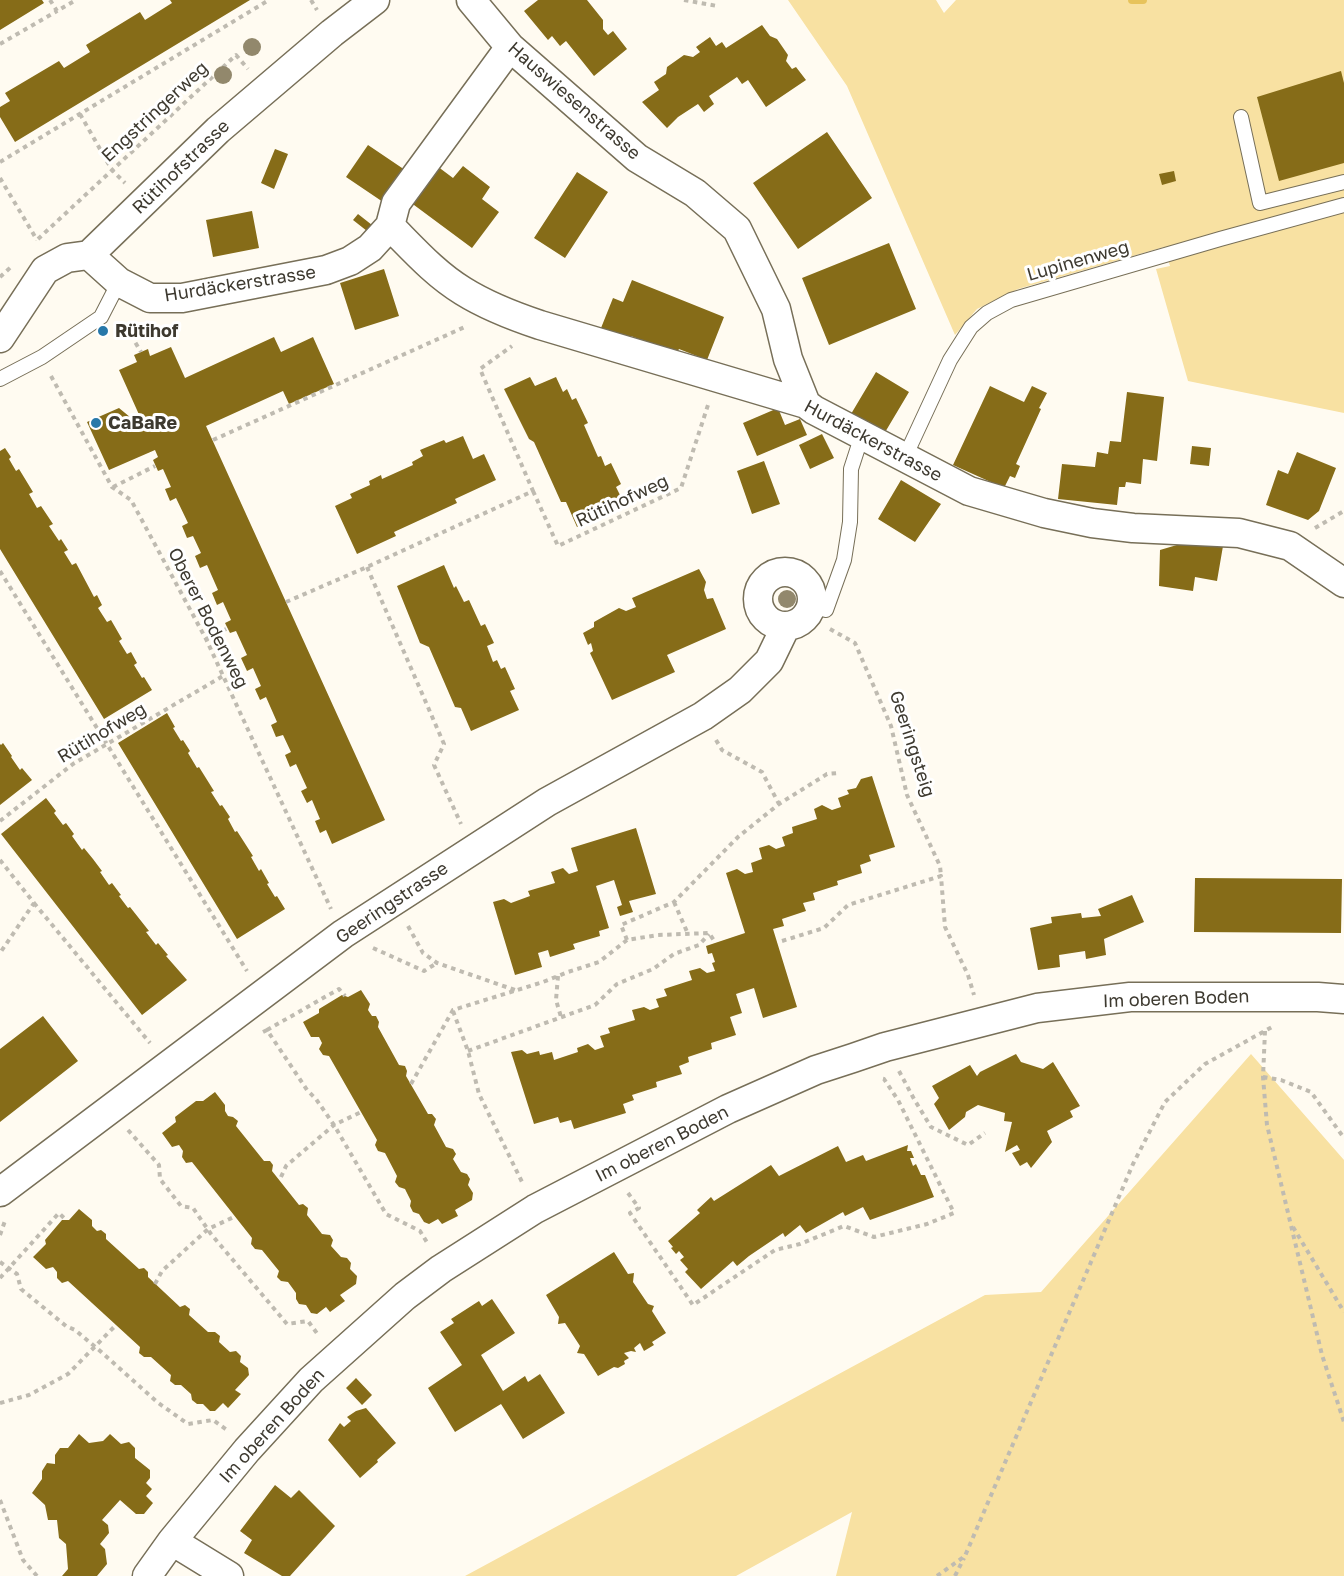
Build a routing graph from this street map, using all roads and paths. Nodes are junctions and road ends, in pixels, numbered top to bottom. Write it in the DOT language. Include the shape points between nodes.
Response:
graph roads {
  1 [pos="50,0"];
  2 [pos="76,0"];
  3 [pos="269,0"];
  4 [pos="375,0"];
  5 [pos="471,0"];
  6 [pos="684,0"];
  7 [pos="326,6"];
  8 [pos="717,6"];
  9 [pos="57,11"];
  10 [pos="318,12"];
  11 [pos="0,44"];
  12 [pos="510,47"];
  13 [pos="256,62"];
  14 [pos="80,114"];
  15 [pos="1241,117"];
  16 [pos="0,162"];
  17 [pos="112,170"];
  18 [pos="0,178"];
  19 [pos="1344,182"];
  20 [pos="144,202"];
  21 [pos="1344,205"];
  22 [pos="390,226"];
  23 [pos="37,240"];
  24 [pos="30,248"];
  25 [pos="89,255"];
  26 [pos="15,262"];
  27 [pos="0,277"];
  28 [pos="119,282"];
  29 [pos="499,311"];
  30 [pos="101,317"];
  31 [pos="540,325"];
  32 [pos="0,338"];
  33 [pos="141,352"];
  34 [pos="48,368"];
  35 [pos="717,378"];
  36 [pos="0,380"];
  37 [pos="806,404"];
  38 [pos="862,435"];
  39 [pos="213,440"];
  40 [pos="904,457"];
  41 [pos="155,466"];
  42 [pos="112,487"];
  43 [pos="533,491"];
  44 [pos="367,567"];
  45 [pos="0,571"];
  46 [pos="1344,583"];
  47 [pos="286,602"];
  48 [pos="819,608"];
  49 [pos="786,626"];
  50 [pos="228,628"];
  51 [pos="836,633"];
  52 [pos="206,639"];
  53 [pos="223,676"];
  54 [pos="703,716"];
  55 [pos="107,744"];
  56 [pos="839,773"];
  57 [pos="448,795"];
  58 [pos="779,804"];
  59 [pos="0,821"];
  60 [pos="0,860"];
  61 [pos="941,876"];
  62 [pos="324,894"];
  63 [pos="674,902"];
  64 [pos="34,903"];
  65 [pos="407,924"];
  66 [pos="709,933"];
  67 [pos="343,934"];
  68 [pos="688,934"];
  69 [pos="627,940"];
  70 [pos="782,941"];
  71 [pos="715,942"];
  72 [pos="0,953"];
  73 [pos="237,955"];
  74 [pos="437,963"];
  75 [pos="558,976"];
  76 [pos="516,990"];
  77 [pos="345,996"];
  78 [pos="975,996"];
  79 [pos="1331,998"];
  80 [pos="453,1010"];
  81 [pos="561,1017"];
  82 [pos="1280,1022"];
  83 [pos="1265,1031"];
  84 [pos="151,1045"];
  85 [pos="468,1051"];
  86 [pos="896,1064"];
  87 [pos="875,1077"];
  88 [pos="1263,1077"];
  89 [pos="411,1084"];
  90 [pos="110,1109"];
  91 [pos="361,1112"];
  92 [pos="334,1125"];
  93 [pos="985,1133"];
  94 [pos="1344,1138"];
  95 [pos="281,1177"];
  96 [pos="524,1185"];
  97 [pos="0,1192"];
  98 [pos="628,1193"];
  99 [pos="234,1217"];
  100 [pos="66,1220"];
  101 [pos="1291,1224"];
  102 [pos="208,1229"];
  103 [pos="429,1247"];
  104 [pos="0,1262"];
  105 [pos="9,1268"];
  106 [pos="0,1278"];
  107 [pos="155,1284"];
  108 [pos="1344,1312"];
  109 [pos="116,1325"];
  110 [pos="318,1334"];
  111 [pos="94,1346"];
  112 [pos="0,1403"];
  113 [pos="1344,1422"];
  114 [pos="227,1430"];
  115 [pos="1,1503"];
  116 [pos="172,1541"];
  117 [pos="965,1556"];
  118 [pos="37,1576"];
  119 [pos="147,1576"];
  120 [pos="229,1576"];
  121 [pos="937,1576"];
  122 [pos="956,1576"];
  1 -- 9 [label="path"];
  2 -- 9 [label="path"];
  3 -- 14 [label="path"];
  4 -- 20 [label="street, Rütihofstrasse" via="218,130"];
  5 -- 12 [label="street, Hauswiesenstrasse"];
  6 -- 8 [label="path"];
  7 -- 10 [label="path"];
  9 -- 11 [label="path"];
  12 -- 22 [label="street, Hurdäckerstrasse" via="396,203"];
  12 -- 37 [label="street, Hauswiesenstrasse" via="637,158 695,193 737,229 776,309 788,359"];
  13 -- 17 [label="path, Engstringerweg" via="248,69 236,55"];
  14 -- 16 [label="path"];
  14 -- 17 [label="path"];
  15 -- 19 [label="lane" via="1260,203"];
  17 -- 20 [label="path"];
  17 -- 23 [label="path, Engstringerweg"];
  18 -- 23 [label="path"];
  20 -- 25 [label="street, Rütihofstrasse"];
  21 -- 40 [label="lane, Lupinenweg" via="1011,300 987,313 971,327 950,360"];
  22 -- 28 [label="street, Hurdäckerstrasse" via="370,248 326,270 182,298 150,298"];
  22 -- 29 [label="street, Hurdäckerstrasse" via="430,266"];
  23 -- 24 [label="path, Engstringerweg"];
  25 -- 28 [label="street, Hurdäckerstrasse"];
  25 -- 32 [label="street" via="67,258 45,270"];
  26 -- 27 [label="path"];
  28 -- 30 [label="lane"];
  29 -- 31 [label="street, Hurdäckerstrasse"];
  29 -- 39 [label="path"];
  30 -- 33 [label="path" via="126,327"];
  30 -- 36 [label="lane"];
  31 -- 35 [label="street, Hurdäckerstrasse"];
  31 -- 43 [label="path, Rütihofweg" via="480,369"];
  34 -- 42 [label="path, Oberer Bodenweg"];
  35 -- 37 [label="street, Hurdäckerstrasse"];
  35 -- 43 [label="path, Rütihofweg" via="681,488 558,546"];
  37 -- 38 [label="street, Hurdäckerstrasse"];
  38 -- 40 [label="street, Hurdäckerstrasse"];
  38 -- 48 [label="lane" via="851,469 850,522 844,560"];
  40 -- 46 [label="street, Hurdäckerstrasse" via="969,491 1044,513 1133,528 1239,533 1290,546"];
  41 -- 42 [label="path"];
  42 -- 52 [label="path, Oberer Bodenweg" via="131,500"];
  43 -- 44 [label="path"];
  44 -- 47 [label="path"];
  44 -- 57 [label="path" via="444,744 434,765"];
  45 -- 55 [label="path"];
  48 -- 49 [label="street, Geeringstrasse"];
  48 -- 49 [label="street" via="800,577 778,573 768,578 761,587 759,609 774,624"];
  49 -- 54 [label="street, Geeringstrasse" via="769,661 740,690"];
  50 -- 52 [label="path"];
  51 -- 61 [label="path, Geeringsteig" via="855,643 891,726 907,795"];
  52 -- 53 [label="path, Oberer Bodenweg"];
  53 -- 55 [label="path, Rütihofweg"];
  53 -- 62 [label="path, Oberer Bodenweg"];
  54 -- 58 [label="path" via="722,750 762,772"];
  54 -- 67 [label="street, Geeringstrasse" via="547,802"];
  55 -- 59 [label="path, Rütihofweg" via="73,764"];
  55 -- 73 [label="path"];
  56 -- 58 [label="path" via="827,774"];
  58 -- 63 [label="path" via="738,837"];
  60 -- 64 [label="path"];
  61 -- 70 [label="path" via="848,905 824,928"];
  61 -- 78 [label="path, Geeringsteig" via="945,927"];
  63 -- 68 [label="path"];
  63 -- 69 [label="path" via="621,925"];
  64 -- 72 [label="path"];
  64 -- 84 [label="path"];
  65 -- 74 [label="path" via="423,953"];
  66 -- 68 [label="path"];
  66 -- 71 [label="path"];
  66 -- 81 [label="path" via="699,945 617,984 595,1005"];
  67 -- 74 [label="path" via="424,970"];
  67 -- 90 [label="street, Geeringstrasse"];
  68 -- 69 [label="path"];
  69 -- 75 [label="path" via="598,962"];
  74 -- 76 [label="path"];
  75 -- 76 [label="path"];
  75 -- 81 [label="path" via="556,1000"];
  76 -- 80 [label="path"];
  77 -- 92 [label="path" via="339,989 265,1031"];
  79 -- 116 [label="street, Im oberen Boden" via="1130,997 1037,1008 885,1047 816,1070 728,1109 535,1209 405,1296 312,1380 247,1450"];
  80 -- 85 [label="path"];
  80 -- 89 [label="path"];
  81 -- 85 [label="path"];
  82 -- 83 [label="path"];
  83 -- 88 [label="path"];
  83 -- 117 [label="path" via="1206,1064 1165,1102 1133,1164"];
  85 -- 96 [label="path" via="479,1094"];
  86 -- 93 [label="path" via="932,1127 968,1145"];
  87 -- 98 [label="path" via="884,1079 898,1100 954,1214 874,1237 844,1226 775,1250 693,1305 630,1213 639,1208"];
  88 -- 94 [label="path" via="1311,1092"];
  88 -- 101 [label="path" via="1267,1125"];
  90 -- 97 [label="street, Geeringstrasse"];
  90 -- 102 [label="path" via="159,1165 160,1179 181,1206 193,1208"];
  91 -- 92 [label="path"];
  92 -- 95 [label="path" via="286,1166"];
  92 -- 103 [label="path" via="386,1214 420,1231"];
  99 -- 102 [label="path"];
  100 -- 105 [label="path" via="59,1213"];
  101 -- 108 [label="path"];
  101 -- 113 [label="path" via="1322,1355"];
  102 -- 107 [label="path" via="162,1271"];
  102 -- 110 [label="path" via="287,1324 308,1321"];
  104 -- 105 [label="path"];
  105 -- 106 [label="path"];
  105 -- 111 [label="path" via="17,1274 21,1289"];
  109 -- 111 [label="path"];
  111 -- 112 [label="path" via="68,1374 29,1395"];
  111 -- 114 [label="path" via="188,1424 213,1420"];
  115 -- 118 [label="path" via="23,1560"];
  116 -- 119 [label="street, Im oberen Boden"];
  116 -- 120 [label="street"];
  117 -- 121 [label="path"];
  117 -- 122 [label="path"];
}
